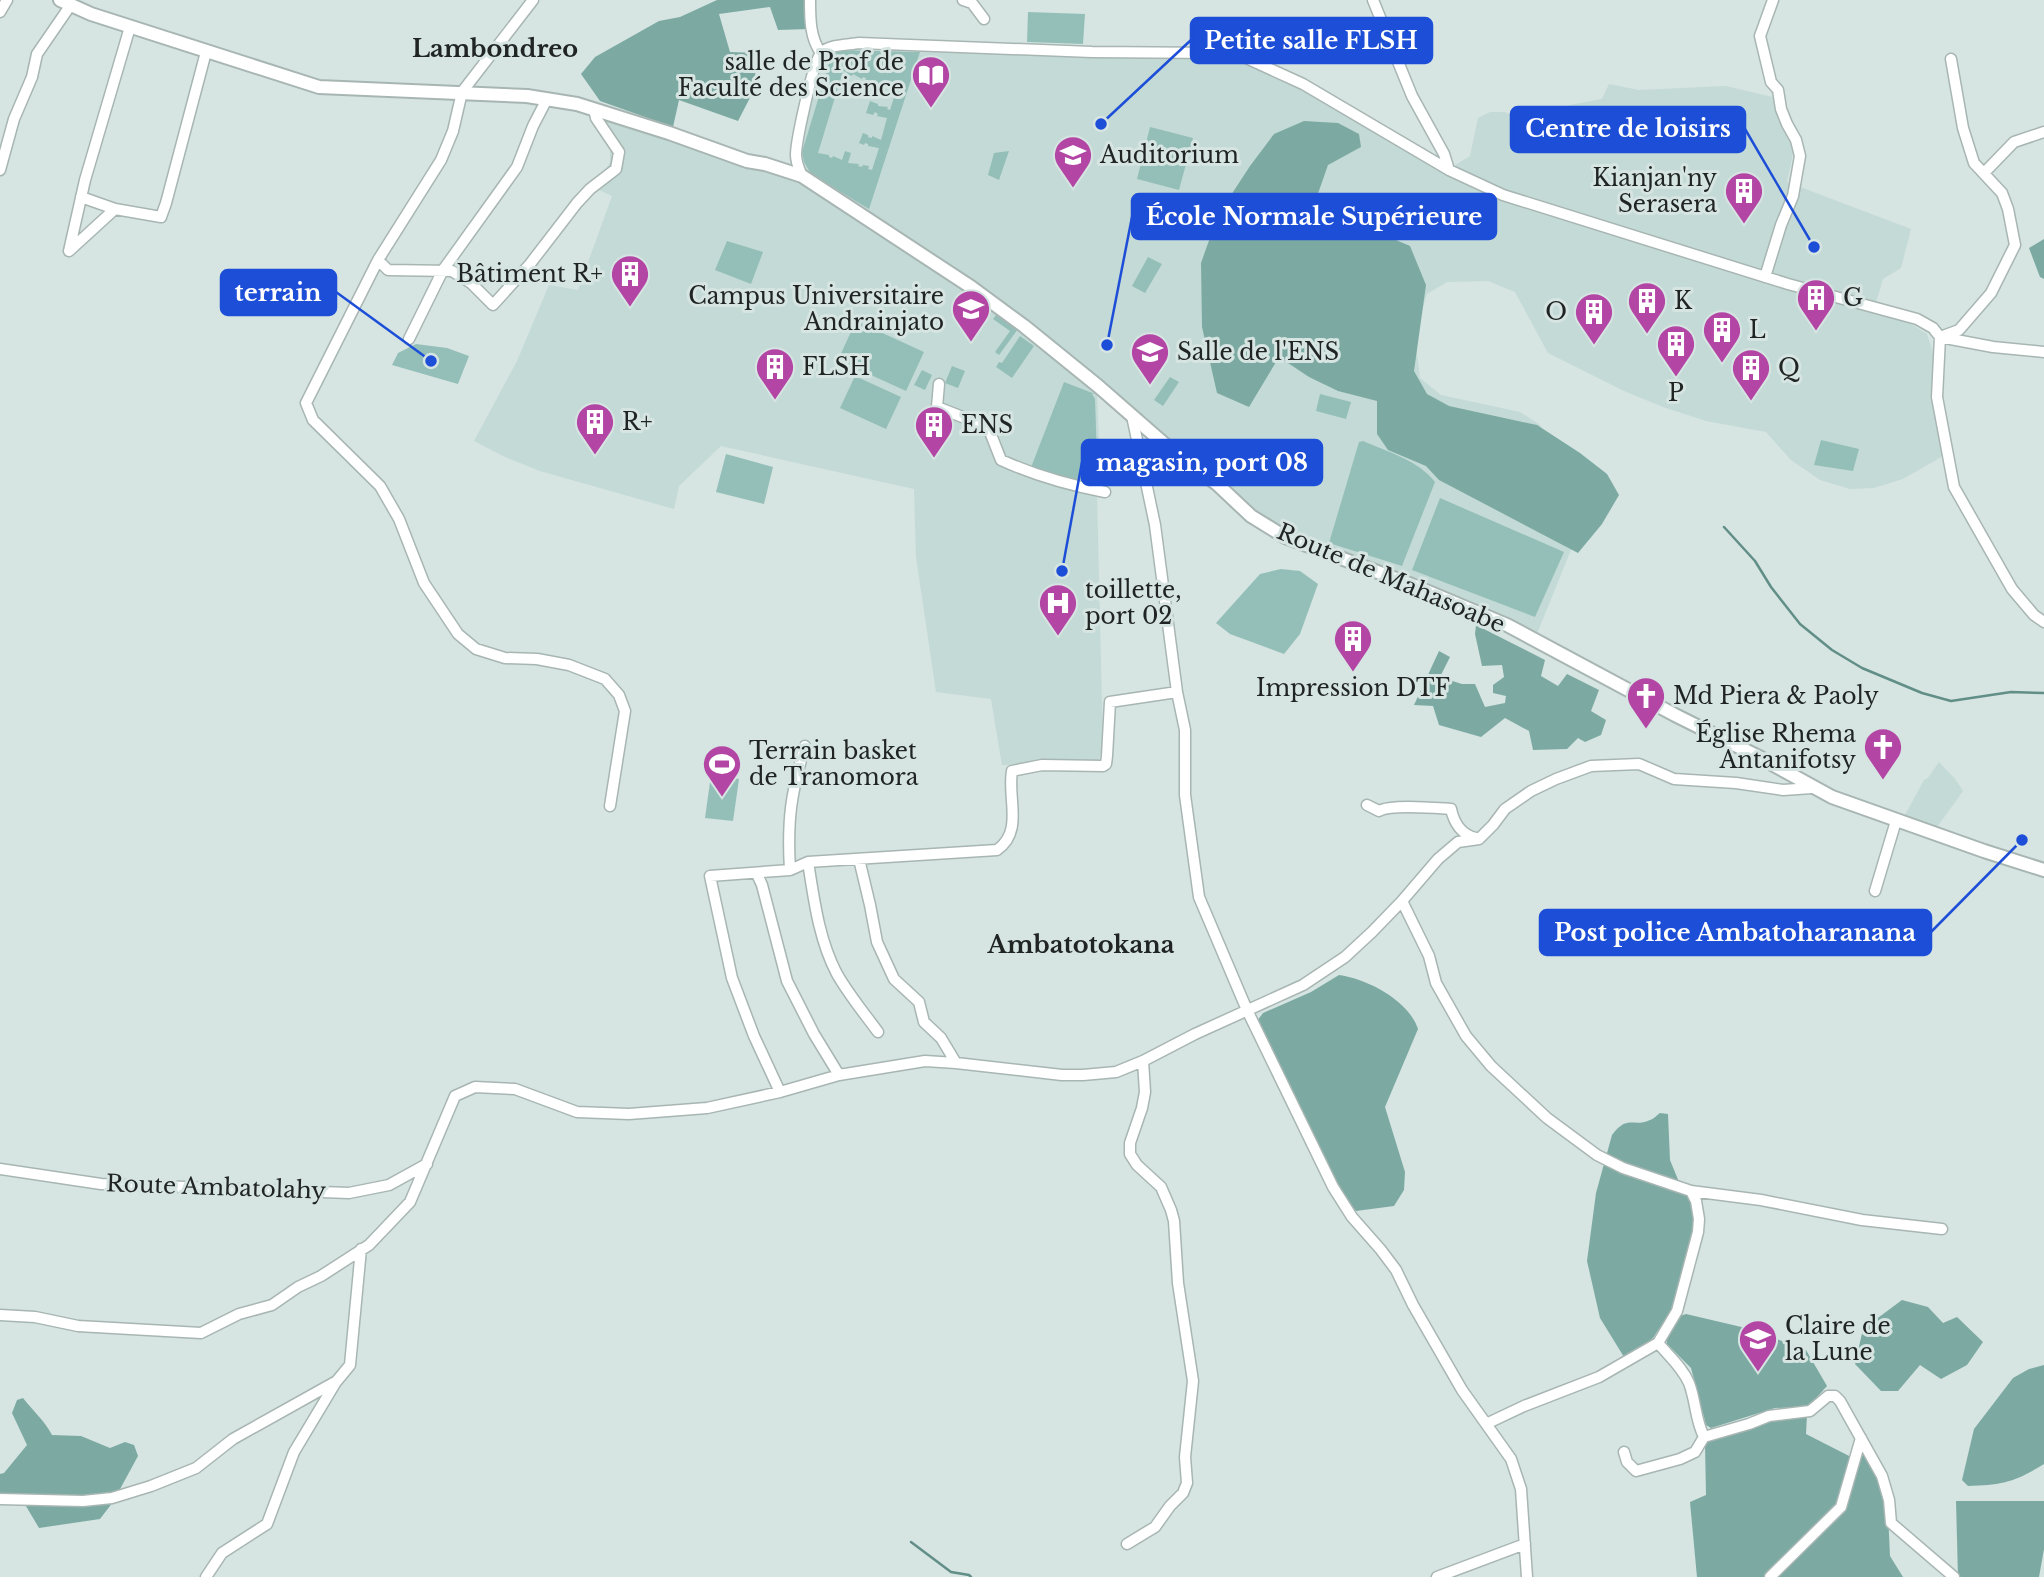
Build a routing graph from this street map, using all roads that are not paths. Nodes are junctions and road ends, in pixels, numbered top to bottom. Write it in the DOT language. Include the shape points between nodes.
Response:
graph roads {
  1 [pos="7,0"];
  2 [pos="533,0"];
  3 [pos="810,0"];
  4 [pos="964,0"];
  5 [pos="1373,0"];
  6 [pos="1773,0"];
  7 [pos="65,3"];
  8 [pos="0,12"];
  9 [pos="984,19"];
  10 [pos="130,27"];
  11 [pos="206,52"];
  12 [pos="821,53"];
  13 [pos="1951,59"];
  14 [pos="462,92"];
  15 [pos="547,99"];
  16 [pos="594,108"];
  17 [pos="2044,132"];
  18 [pos="3,148"];
  19 [pos="0,170"];
  20 [pos="1449,170"];
  21 [pos="1984,173"];
  22 [pos="802,176"];
  23 [pos="81,197"];
  24 [pos="115,209"];
  25 [pos="378,260"];
  26 [pos="443,271"];
  27 [pos="1765,276"];
  28 [pos="1940,337"];
  29 [pos="409,339"];
  30 [pos="2044,352"];
  31 [pos="939,384"];
  32 [pos="1131,415"];
  33 [pos="1105,492"];
  34 [pos="2044,622"];
  35 [pos="1177,692"];
  36 [pos="805,746"];
  37 [pos="1812,788"];
  38 [pos="1367,805"];
  39 [pos="610,806"];
  40 [pos="1895,821"];
  41 [pos="1479,839"];
  42 [pos="859,859"];
  43 [pos="808,863"];
  44 [pos="790,870"];
  45 [pos="2044,870"];
  46 [pos="757,874"];
  47 [pos="1875,891"];
  48 [pos="1402,901"];
  49 [pos="1247,1010"];
  50 [pos="878,1032"];
  51 [pos="1143,1061"];
  52 [pos="956,1063"];
  53 [pos="839,1075"];
  54 [pos="780,1092"];
  55 [pos="427,1164"];
  56 [pos="0,1169"];
  57 [pos="1691,1191"];
  58 [pos="1942,1229"];
  59 [pos="360,1249"];
  60 [pos="0,1315"];
  61 [pos="1658,1343"];
  62 [pos="336,1382"];
  63 [pos="1486,1424"];
  64 [pos="1704,1437"];
  65 [pos="1861,1438"];
  66 [pos="1624,1452"];
  67 [pos="0,1499"];
  68 [pos="1127,1544"];
  69 [pos="1525,1544"];
  70 [pos="206,1577"];
  71 [pos="1437,1577"];
  72 [pos="1527,1577"];
  73 [pos="1770,1577"];
  74 [pos="1954,1577"];
  1 -- 8 [label="street"];
  2 -- 14 [label="street"];
  3 -- 12 [label="street" via="811,26"];
  4 -- 9 [label="street"];
  5 -- 20 [label="street" via="1412,96"];
  6 -- 27 [label="street" via="1760,36 1771,82 1778,90 1800,156 1793,196"];
  7 -- 10 [label="street, Route de Mahasoabe"];
  7 -- 18 [label="street" via="37,54"];
  10 -- 11 [label="street, Route de Mahasoabe"];
  10 -- 23 [label="street"];
  11 -- 14 [label="street, Route de Mahasoabe" via="319,87"];
  11 -- 24 [label="street" via="161,216"];
  12 -- 20 [label="street" via="859,43 1216,52 1244,57 1303,84"];
  12 -- 22 [label="street" via="796,153"];
  13 -- 21 [label="street" via="1963,128 1974,163"];
  14 -- 15 [label="street, Route de Mahasoabe"];
  14 -- 25 [label="street" via="441,160"];
  15 -- 16 [label="street, Route de Mahasoabe"];
  15 -- 26 [label="street" via="517,167"];
  16 -- 22 [label="street, Route de Mahasoabe"];
  16 -- 26 [label="street" via="619,152 616,169 577,203 493,304 471,283 452,271"];
  17 -- 21 [label="street" via="2014,142"];
  18 -- 19 [label="street"];
  20 -- 27 [label="street" via="1503,195"];
  21 -- 28 [label="street" via="2002,193 2015,245 1991,293 1959,330"];
  22 -- 32 [label="street, Route de Mahasoabe" via="986,298"];
  23 -- 24 [label="street"];
  23 -- 24 [label="street" via="69,251"];
  25 -- 26 [label="street" via="388,270"];
  25 -- 39 [label="street" via="306,403 313,420 380,486 399,519 424,583 458,634 476,649 505,658 569,665 605,679 619,695 625,711"];
  26 -- 29 [label="street"];
  27 -- 28 [label="street" via="1917,319"];
  28 -- 30 [label="street"];
  28 -- 34 [label="street" via="1937,397 1954,487 2012,589"];
  31 -- 33 [label="street" via="937,407 988,427 1001,460 1034,475"];
  32 -- 35 [label="street" via="1155,525"];
  32 -- 37 [label="street, Route de Mahasoabe" via="1251,516 1285,537 1507,625"];
  35 -- 42 [label="street" via="1110,702 1108,756 1103,766 1042,765 1012,771 1012,831 998,850"];
  35 -- 49 [label="street" via="1185,730 1185,795 1199,897"];
  36 -- 44 [label="street" via="789,812"];
  37 -- 40 [label="street, Route de Mahasoabe"];
  37 -- 41 [label="street" via="1783,790 1674,779 1639,764 1591,766 1531,791 1505,809"];
  38 -- 41 [label="street" via="1379,811 1385,807 1451,809 1460,830"];
  40 -- 45 [label="street, Route de Mahasoabe"];
  40 -- 47 [label="street"];
  41 -- 48 [label="street" via="1458,842 1448,850"];
  42 -- 43 [label="street"];
  42 -- 52 [label="street" via="877,942 894,979 919,1002 924,1022 941,1038"];
  43 -- 44 [label="street"];
  43 -- 50 [label="street" via="817,916 836,971"];
  44 -- 46 [label="street"];
  46 -- 53 [label="street" via="787,981"];
  46 -- 54 [label="street" via="710,876 732,978"];
  48 -- 49 [label="street" via="1345,957 1303,985"];
  48 -- 57 [label="street" via="1429,956 1436,983 1466,1036 1513,1088 1597,1155"];
  49 -- 51 [label="street"];
  49 -- 63 [label="street" via="1333,1188 1396,1270 1462,1390"];
  51 -- 52 [label="street" via="1116,1072 1083,1075"];
  51 -- 68 [label="street" via="1142,1108 1130,1154 1161,1187 1171,1210 1193,1381 1183,1493 1155,1527"];
  52 -- 53 [label="street" via="925,1061"];
  53 -- 54 [label="street"];
  54 -- 55 [label="street" via="707,1108 629,1114 577,1112 515,1088 475,1087 454,1096"];
  55 -- 56 [label="street, Route Ambatolahy" via="388,1185 349,1193 101,1184"];
  55 -- 59 [label="street" via="410,1202"];
  57 -- 58 [label="street"];
  57 -- 61 [label="street" via="1698,1233 1677,1311"];
  59 -- 60 [label="street" via="272,1305 201,1332 78,1326"];
  59 -- 62 [label="street" via="350,1365"];
  61 -- 63 [label="street" via="1599,1377"];
  61 -- 64 [label="street" via="1684,1373"];
  62 -- 67 [label="street" via="233,1439 196,1468 150,1486 83,1501"];
  62 -- 70 [label="street" via="294,1452 267,1524 222,1553"];
  63 -- 69 [label="street" via="1511,1459 1521,1489"];
  64 -- 65 [label="street" via="1769,1416 1810,1411 1828,1396 1835,1396"];
  64 -- 66 [label="street" via="1695,1452 1680,1460 1636,1471"];
  65 -- 73 [label="street" via="1841,1507"];
  65 -- 74 [label="street" via="1882,1476 1891,1523"];
  69 -- 71 [label="street"];
  69 -- 72 [label="street"];
}
